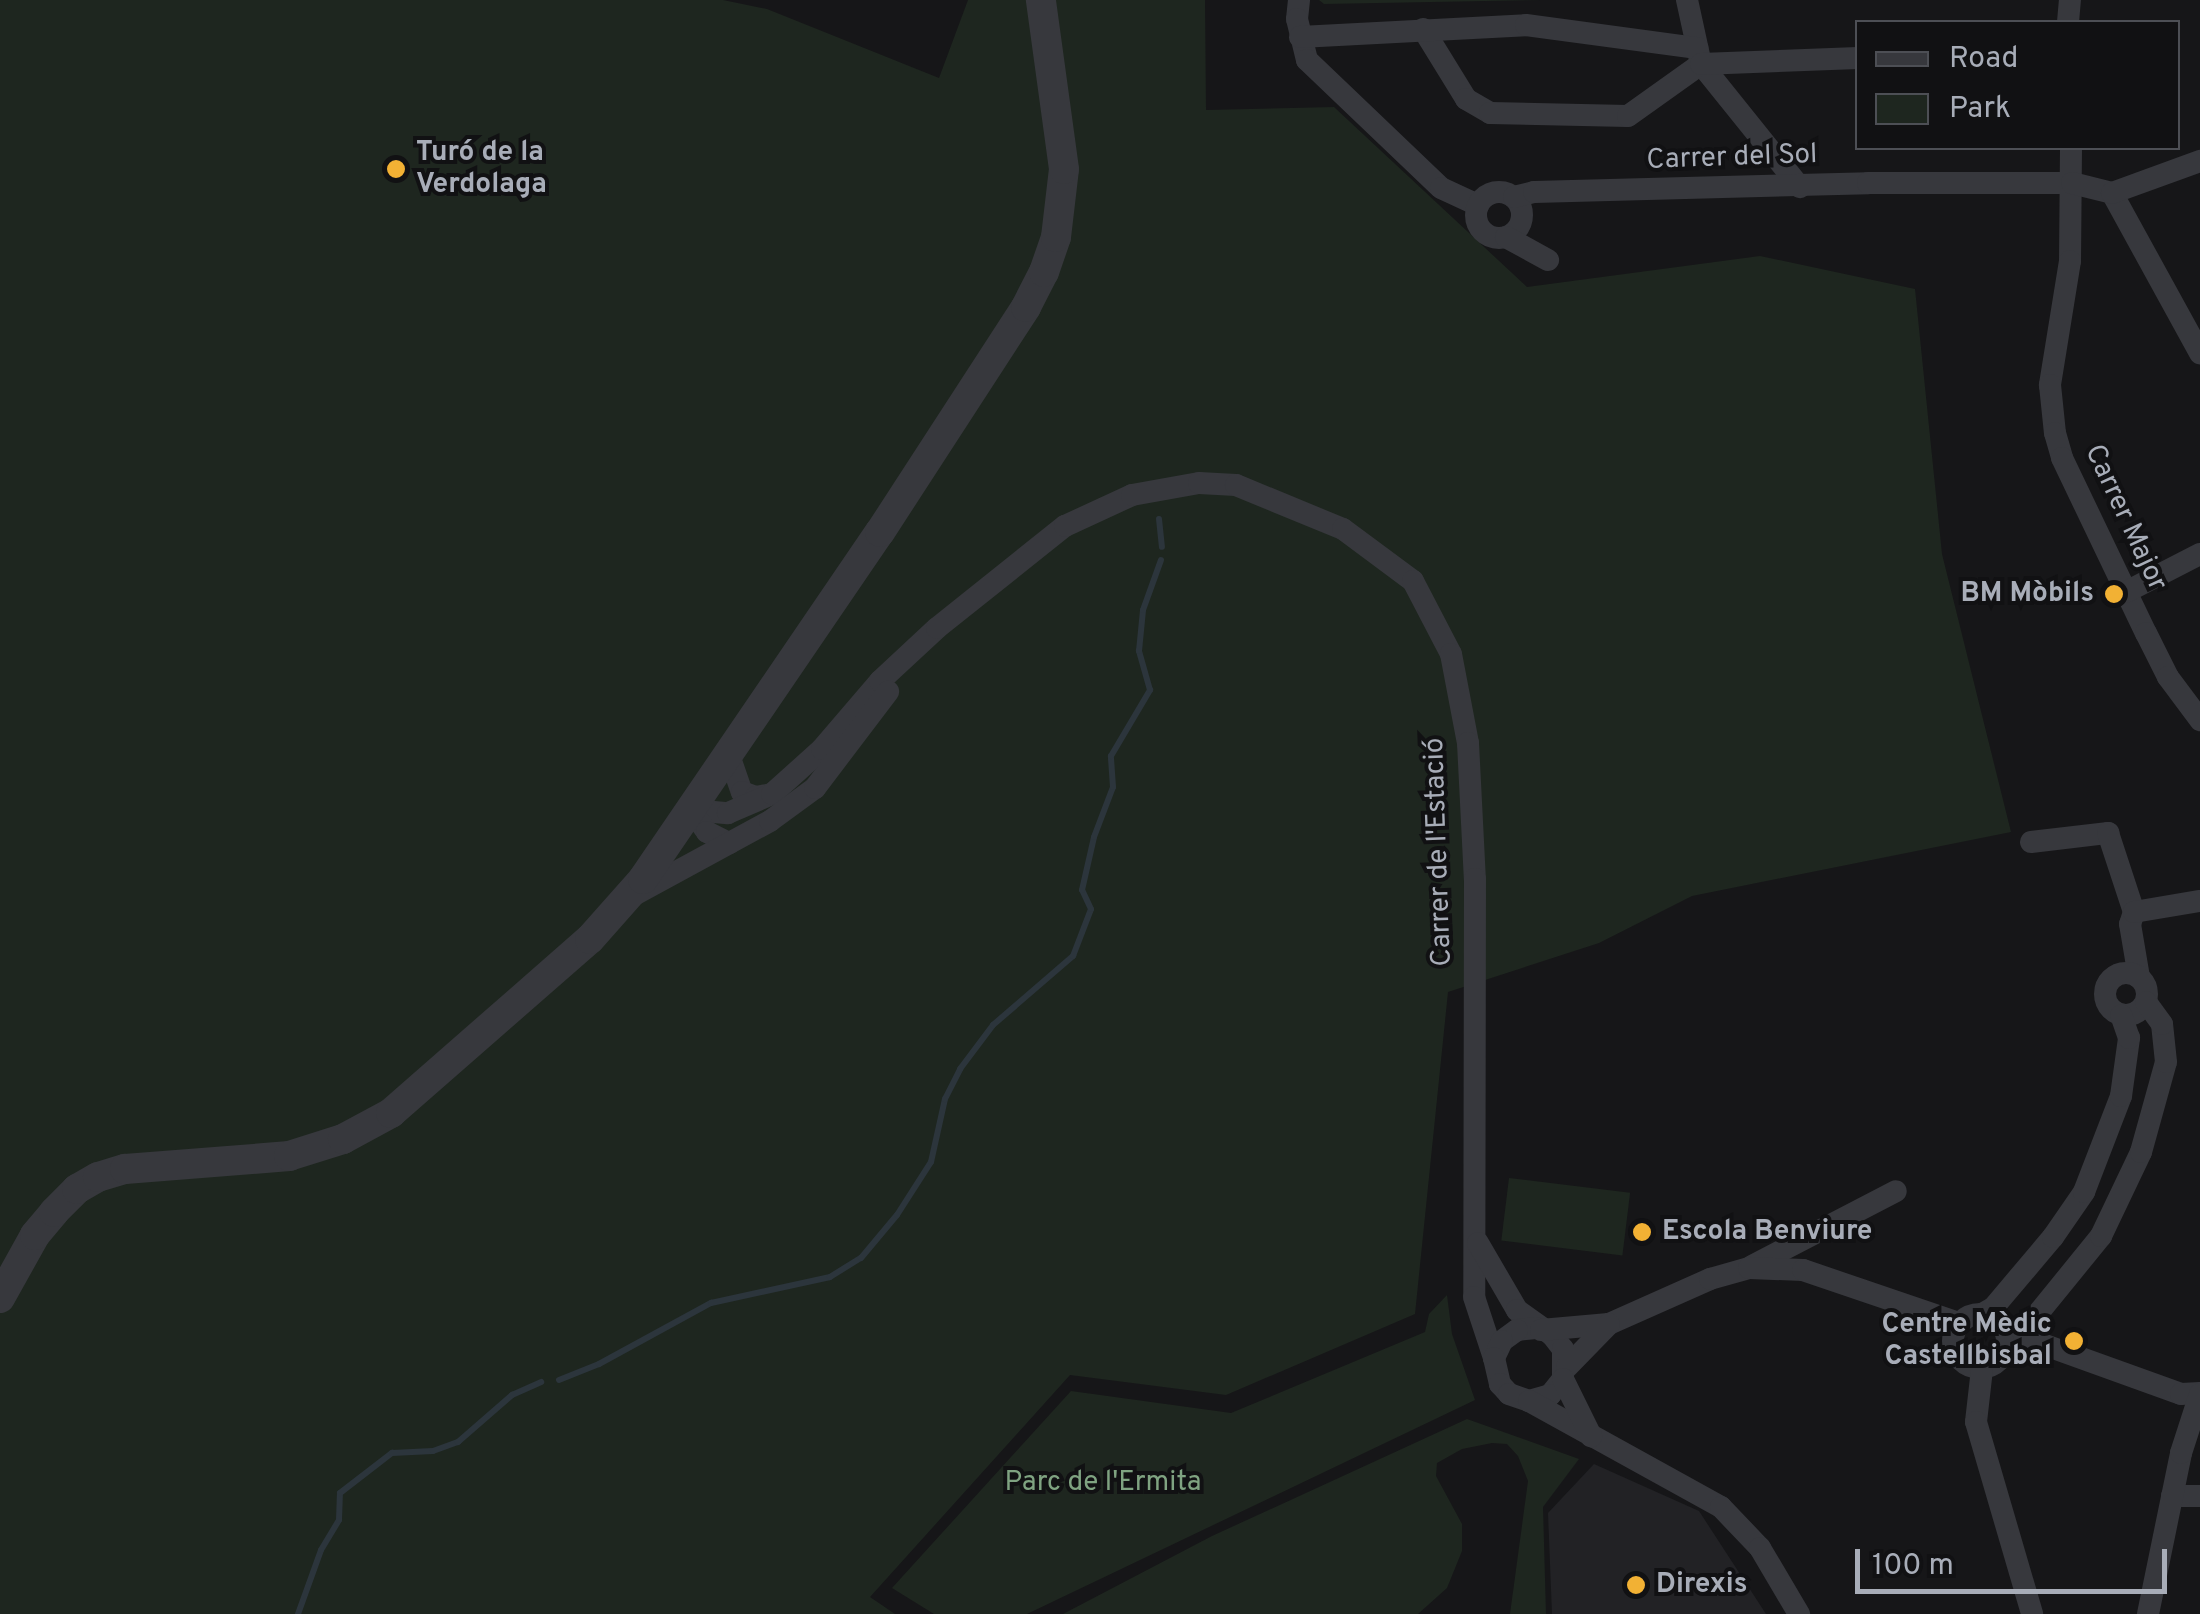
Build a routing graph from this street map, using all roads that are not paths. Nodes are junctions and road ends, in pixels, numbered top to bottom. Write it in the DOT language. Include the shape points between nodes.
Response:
graph roads {
  1 [pos="1041,0"];
  2 [pos="1299,0"];
  3 [pos="1687,0"];
  4 [pos="1423,29"];
  5 [pos="1300,37"];
  6 [pos="1699,56"];
  7 [pos="1855,58"];
  8 [pos="2071,150"];
  9 [pos="2200,161"];
  10 [pos="2072,184"];
  11 [pos="1800,187"];
  12 [pos="2112,192"];
  13 [pos="1514,197"];
  14 [pos="1478,206"];
  15 [pos="1506,237"];
  16 [pos="1548,260"];
  17 [pos="2200,354"];
  18 [pos="2200,554"];
  19 [pos="2126,592"];
  20 [pos="908,660"];
  21 [pos="2200,720"];
  22 [pos="729,755"];
  23 [pos="772,794"];
  24 [pos="691,810"];
  25 [pos="2030,842"];
  26 [pos="729,843"];
  27 [pos="625,900"];
  28 [pos="2200,902"];
  29 [pos="2134,912"];
  30 [pos="2139,977"];
  31 [pos="2146,1002"];
  32 [pos="2120,1014"];
  33 [pos="1896,1191"];
  34 [pos="1476,1240"];
  35 [pos="1749,1268"];
  36 [pos="0,1298"];
  37 [pos="1982,1314"];
  38 [pos="1958,1323"];
  39 [pos="1609,1324"];
  40 [pos="1538,1329"];
  41 [pos="2014,1332"];
  42 [pos="1494,1358"];
  43 [pos="1982,1369"];
  44 [pos="1565,1373"];
  45 [pos="2200,1394"];
  46 [pos="1530,1400"];
  47 [pos="1590,1436"];
  48 [pos="2190,1453"];
  49 [pos="2172,1496"];
  50 [pos="2200,1496"];
  51 [pos="1799,1614"];
  52 [pos="2032,1614"];
  53 [pos="2148,1614"];
  1 -- 22 [label="street" via="1064,169 1060,219 1044,272 900,502"];
  2 -- 5 [label="street"];
  3 -- 6 [label="street"];
  4 -- 5 [label="street"];
  4 -- 6 [label="street" via="1526,24"];
  4 -- 6 [label="street" via="1466,98 1490,113 1628,116"];
  5 -- 14 [label="street" via="1307,60 1384,136 1441,188"];
  6 -- 7 [label="street"];
  6 -- 11 [label="street"];
  8 -- 10 [label="street, Carrer Major"];
  9 -- 12 [label="street"];
  10 -- 11 [label="street, Carrer del Sol"];
  10 -- 12 [label="street, Carrer del Sol"];
  10 -- 19 [label="street, Carrer Major" via="2070,262 2051,411 2062,458"];
  11 -- 13 [label="street, Carrer del Sol"];
  12 -- 17 [label="street"];
  13 -- 14 [label="street" via="1494,192"];
  13 -- 15 [label="street" via="1520,224"];
  14 -- 15 [label="street" via="1482,231"];
  15 -- 16 [label="street"];
  18 -- 19 [label="street"];
  19 -- 21 [label="street, Carrer Major" via="2168,677"];
  20 -- 23 [label="street, Carrer de l'Estació"];
  20 -- 26 [label="street, Carrer de l'Estació" via="815,788"];
  20 -- 34 [label="street, Carrer de l'Estació" via="937,628 1065,526 1132,495 1199,483 1236,486 1342,529 1413,581 1451,654 1468,742"];
  22 -- 23 [label="street" via="742,792"];
  22 -- 24 [label="street"];
  23 -- 24 [label="street, Carrer de l'Estació" via="728,813"];
  24 -- 26 [label="street" via="707,832"];
  24 -- 27 [label="street"];
  25 -- 29 [label="street" via="2108,833"];
  26 -- 27 [label="street, Carrer de l'Estació"];
  27 -- 36 [label="street" via="590,940 391,1113 343,1140 289,1156 125,1169 98,1177 77,1189 35,1235"];
  28 -- 29 [label="street"];
  29 -- 30 [label="street"];
  30 -- 31 [label="street"];
  30 -- 32 [label="street" via="2124,972 2107,982 2106,1004"];
  31 -- 32 [label="street"];
  31 -- 41 [label="street" via="2162,1024 2166,1062 2115,1215"];
  32 -- 37 [label="street" via="2129,1038 2122,1096 2084,1192 1994,1308"];
  33 -- 35 [label="street"];
  34 -- 40 [label="street" via="1517,1310"];
  34 -- 42 [label="street, Carrer de l'Estació" via="1474,1297"];
  35 -- 38 [label="street" via="1802,1270"];
  35 -- 39 [label="street"];
  37 -- 38 [label="street"];
  37 -- 41 [label="street"];
  38 -- 43 [label="street" via="1952,1340 1957,1358"];
  39 -- 40 [label="street"];
  39 -- 44 [label="street"];
  40 -- 42 [label="street" via="1517,1330"];
  40 -- 44 [label="street" via="1564,1349"];
  41 -- 43 [label="street" via="2003,1356"];
  41 -- 45 [label="street" via="2181,1394"];
  42 -- 46 [label="street, Carrer de l'Estació" via="1500,1384"];
  43 -- 52 [label="street" via="1976,1422"];
  44 -- 46 [label="street" via="1550,1395"];
  44 -- 47 [label="street"];
  45 -- 48 [label="street"];
  46 -- 47 [label="street, Carrer de l'Estació"];
  47 -- 51 [label="street, Carrer de l'Estació" via="1721,1507 1760,1548"];
  48 -- 49 [label="street"];
  49 -- 50 [label="street"];
  49 -- 53 [label="street"];
}
